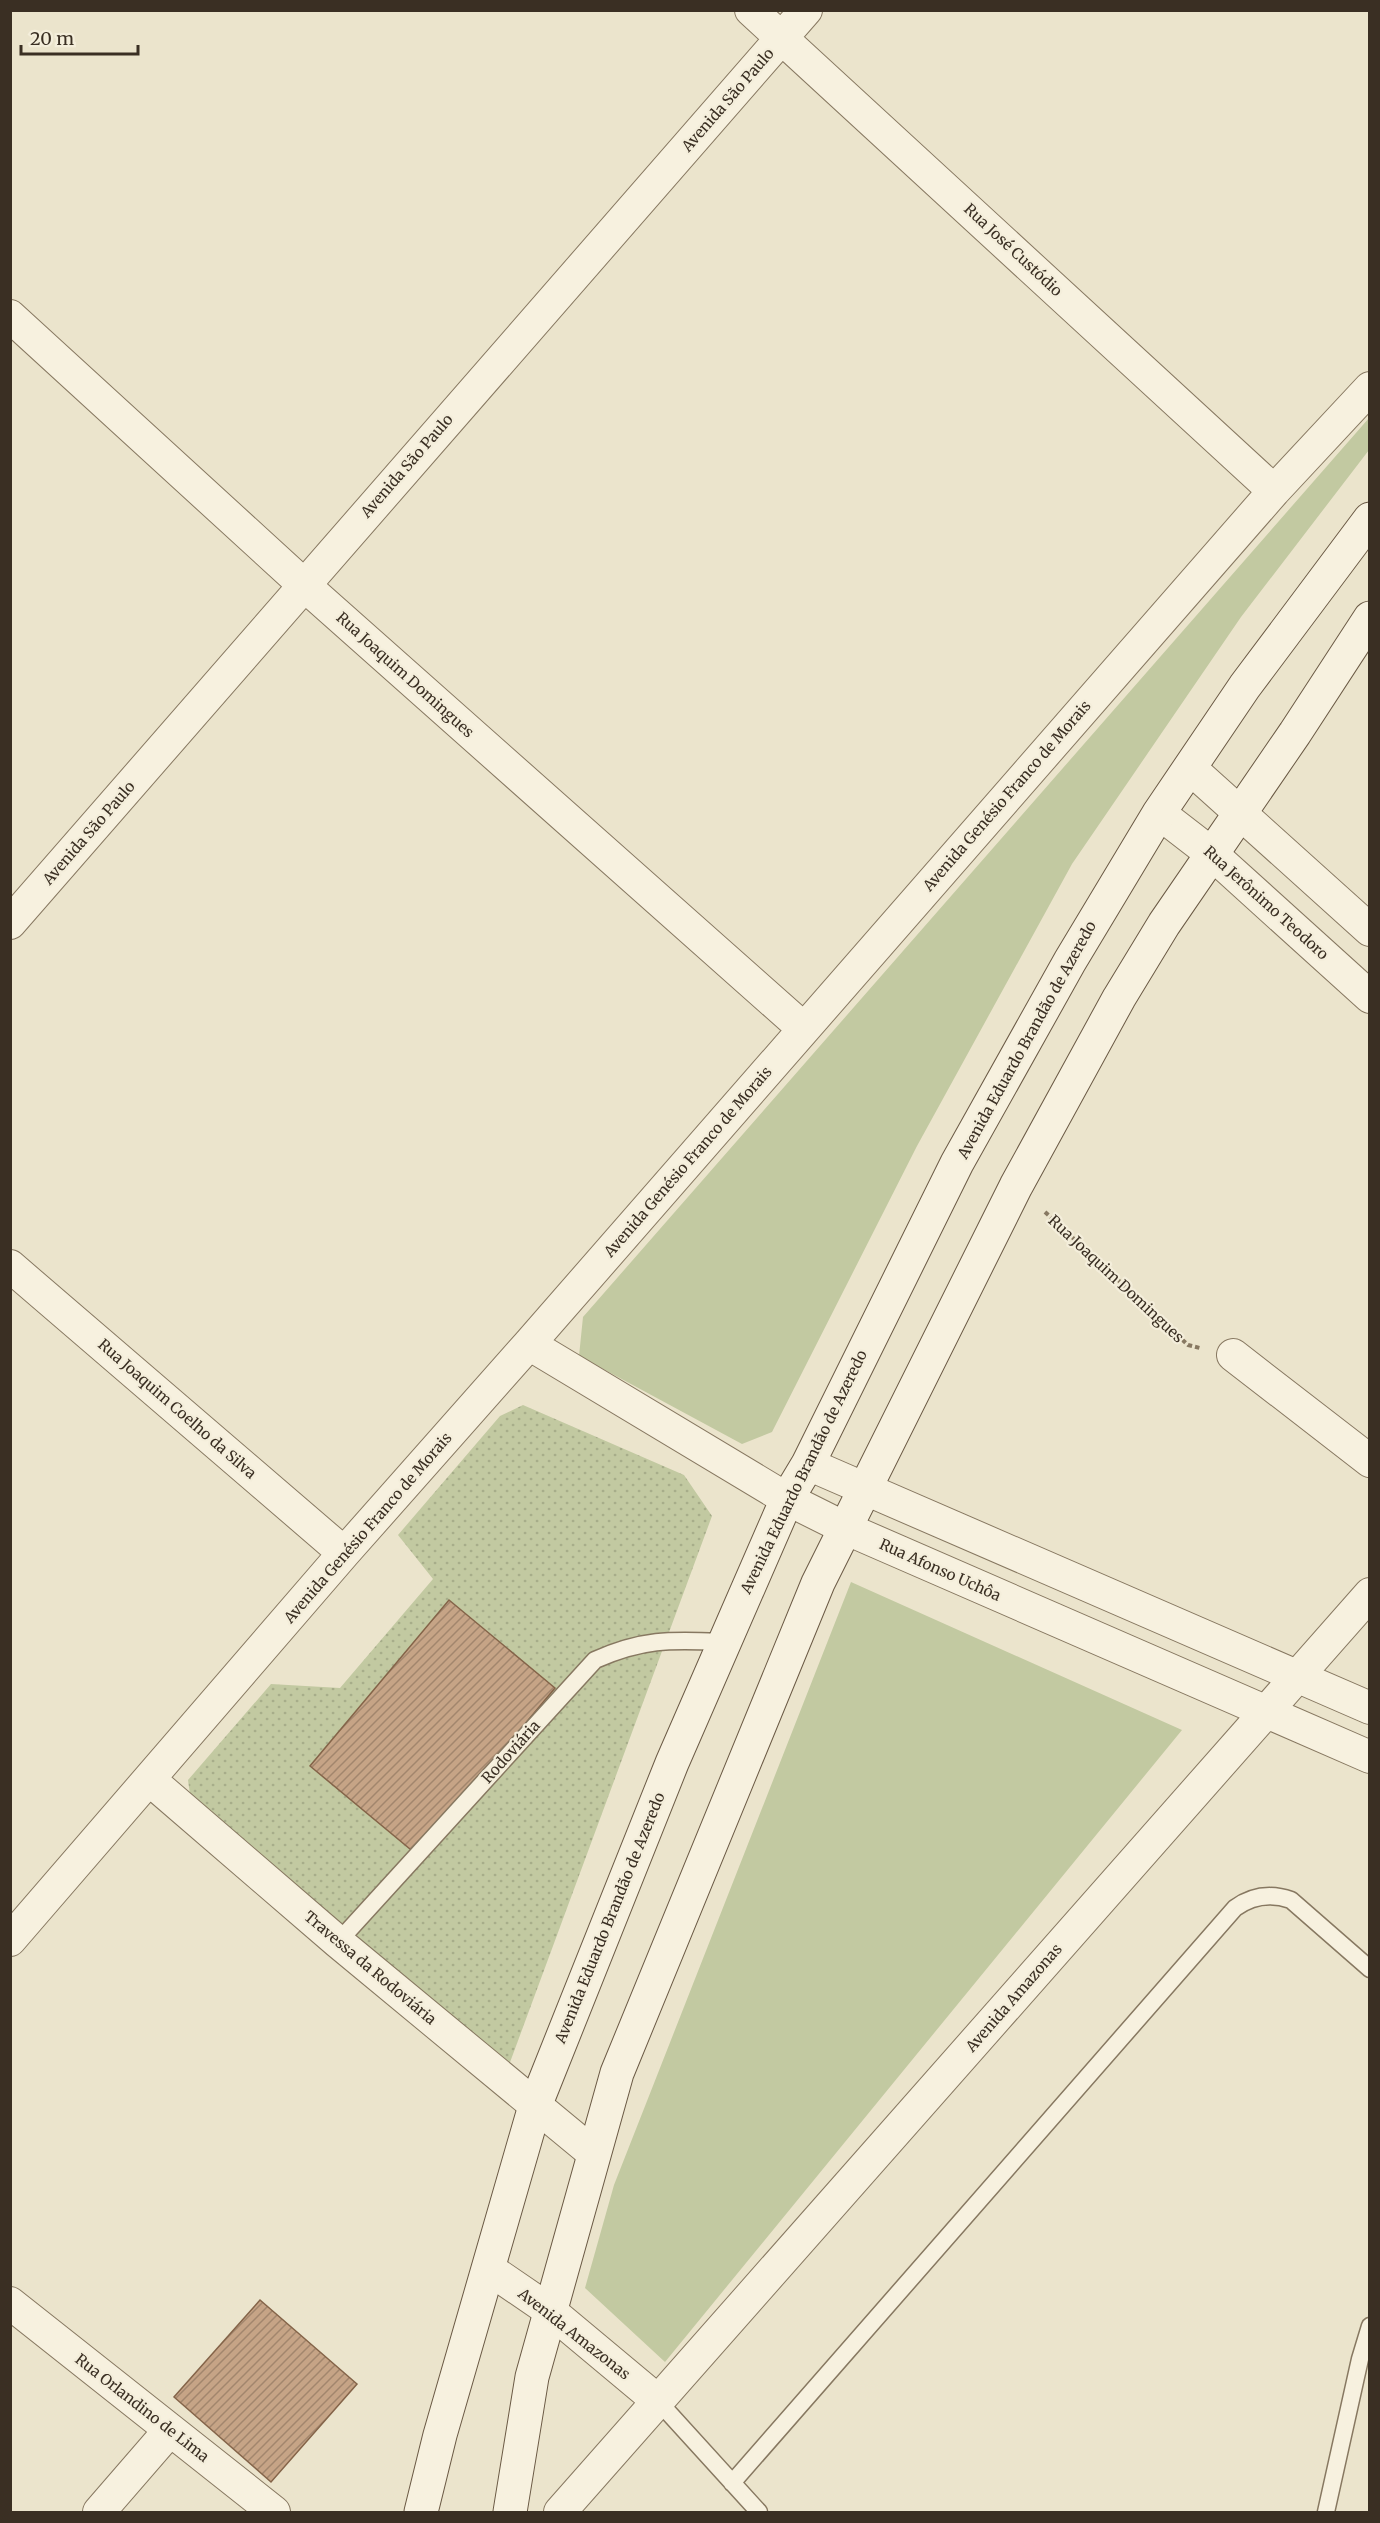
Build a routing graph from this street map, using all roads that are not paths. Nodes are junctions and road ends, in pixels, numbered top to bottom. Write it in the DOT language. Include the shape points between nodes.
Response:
graph roads {
  1 [pos="751,10"];
  2 [pos="806,10"];
  3 [pos="782,38"];
  4 [pos="10,316"];
  5 [pos="1370,388"];
  6 [pos="1274,491"];
  7 [pos="1370,519"];
  8 [pos="304,585"];
  9 [pos="1370,618"];
  10 [pos="1190,768"];
  11 [pos="1240,812"];
  12 [pos="1159,813"];
  13 [pos="1212,854"];
  14 [pos="10,923"];
  15 [pos="1370,930"];
  16 [pos="1370,997"];
  17 [pos="804,1029"];
  18 [pos="10,1266"];
  19 [pos="529,1344"];
  20 [pos="1233,1355"];
  21 [pos="1370,1461"];
  22 [pos="808,1464"];
  23 [pos="865,1489"];
  24 [pos="787,1499"];
  25 [pos="847,1529"];
  26 [pos="344,1553"];
  27 [pos="1370,1594"];
  28 [pos="724,1642"];
  29 [pos="1298,1677"];
  30 [pos="1370,1708"];
  31 [pos="1266,1713"];
  32 [pos="1370,1757"];
  33 [pos="150,1780"];
  34 [pos="10,1940"];
  35 [pos="338,1942"];
  36 [pos="1370,1969"];
  37 [pos="535,2106"];
  38 [pos="593,2153"];
  39 [pos="489,2269"];
  40 [pos="10,2304"];
  41 [pos="549,2310"];
  42 [pos="1370,2326"];
  43 [pos="658,2401"];
  44 [pos="170,2430"];
  45 [pos="732,2483"];
  46 [pos="99,2512"];
  47 [pos="274,2512"];
  48 [pos="421,2512"];
  49 [pos="510,2512"];
  50 [pos="560,2512"];
  51 [pos="759,2512"];
  52 [pos="1326,2512"];
  1 -- 3 [label="street, Rua José Custódio"];
  2 -- 3 [label="street, Avenida São Paulo"];
  3 -- 6 [label="street, Rua José Custódio"];
  3 -- 8 [label="street, Avenida São Paulo"];
  4 -- 8 [label="street, Rua Joaquim Domingues"];
  5 -- 6 [label="street, Avenida Genésio Franco de Morais"];
  6 -- 17 [label="street, Avenida Genésio Franco de Morais"];
  7 -- 10 [label="main road, Avenida Eduardo Brandão de Azeredo" via="1245,686"];
  8 -- 14 [label="street, Avenida São Paulo"];
  8 -- 17 [label="street, Rua Joaquim Domingues"];
  9 -- 11 [label="main road"];
  10 -- 11 [label="street"];
  10 -- 12 [label="main road, Avenida Eduardo Brandão de Azeredo"];
  11 -- 13 [label="main road"];
  11 -- 15 [label="street"];
  12 -- 13 [label="street, Rua Jerônimo Teodoro"];
  12 -- 22 [label="main road, Avenida Eduardo Brandão de Azeredo" via="1070,961 957,1163"];
  13 -- 16 [label="street, Rua Jerônimo Teodoro"];
  13 -- 23 [label="main road" via="1119,998 1016,1186"];
  17 -- 19 [label="street, Avenida Genésio Franco de Morais"];
  18 -- 26 [label="street, Rua Joaquim Coelho da Silva"];
  19 -- 24 [label="street, Rua Afonso Uchôa"];
  19 -- 26 [label="street, Avenida Genésio Franco de Morais"];
  20 -- 21 [label="street"];
  22 -- 23 [label="street"];
  22 -- 24 [label="main road, Avenida Eduardo Brandão de Azeredo"];
  23 -- 25 [label="main road"];
  23 -- 29 [label="street"];
  24 -- 25 [label="street, Rua Afonso Uchôa"];
  24 -- 28 [label="main road, Avenida Eduardo Brandão de Azeredo"];
  25 -- 31 [label="street, Rua Afonso Uchôa"];
  25 -- 38 [label="main road" via="818,1583 617,2073"];
  26 -- 33 [label="street, Avenida Genésio Franco de Morais"];
  27 -- 29 [label="street, Avenida Amazonas"];
  28 -- 35 [label="lane, Rodoviária" via="644,1642 595,1659"];
  28 -- 37 [label="main road, Avenida Eduardo Brandão de Azeredo"];
  29 -- 30 [label="street"];
  29 -- 31 [label="street, Avenida Amazonas"];
  31 -- 32 [label="street, Rua Afonso Uchôa"];
  31 -- 43 [label="street, Avenida Amazonas"];
  33 -- 34 [label="street, Avenida Genésio Franco de Morais"];
  33 -- 35 [label="street, Travessa da Rodoviária"];
  35 -- 37 [label="street, Travessa da Rodoviária"];
  36 -- 45 [label="lane" via="1291,1900 1257,1897 1235,1908"];
  37 -- 38 [label="street, Travessa da Rodoviária"];
  37 -- 39 [label="main road, Avenida Eduardo Brandão de Azeredo"];
  38 -- 41 [label="main road"];
  39 -- 41 [label="street, Avenida Amazonas"];
  39 -- 48 [label="main road, Avenida Eduardo Brandão de Azeredo"];
  40 -- 44 [label="street, Rua Orlandino de Lima"];
  41 -- 43 [label="street, Avenida Amazonas"];
  41 -- 49 [label="main road" via="532,2377"];
  42 -- 52 [label="lane"];
  43 -- 45 [label="lane"];
  43 -- 50 [label="street, Avenida Amazonas"];
  44 -- 46 [label="street"];
  44 -- 47 [label="street, Rua Orlandino de Lima"];
  45 -- 51 [label="lane"];
}
